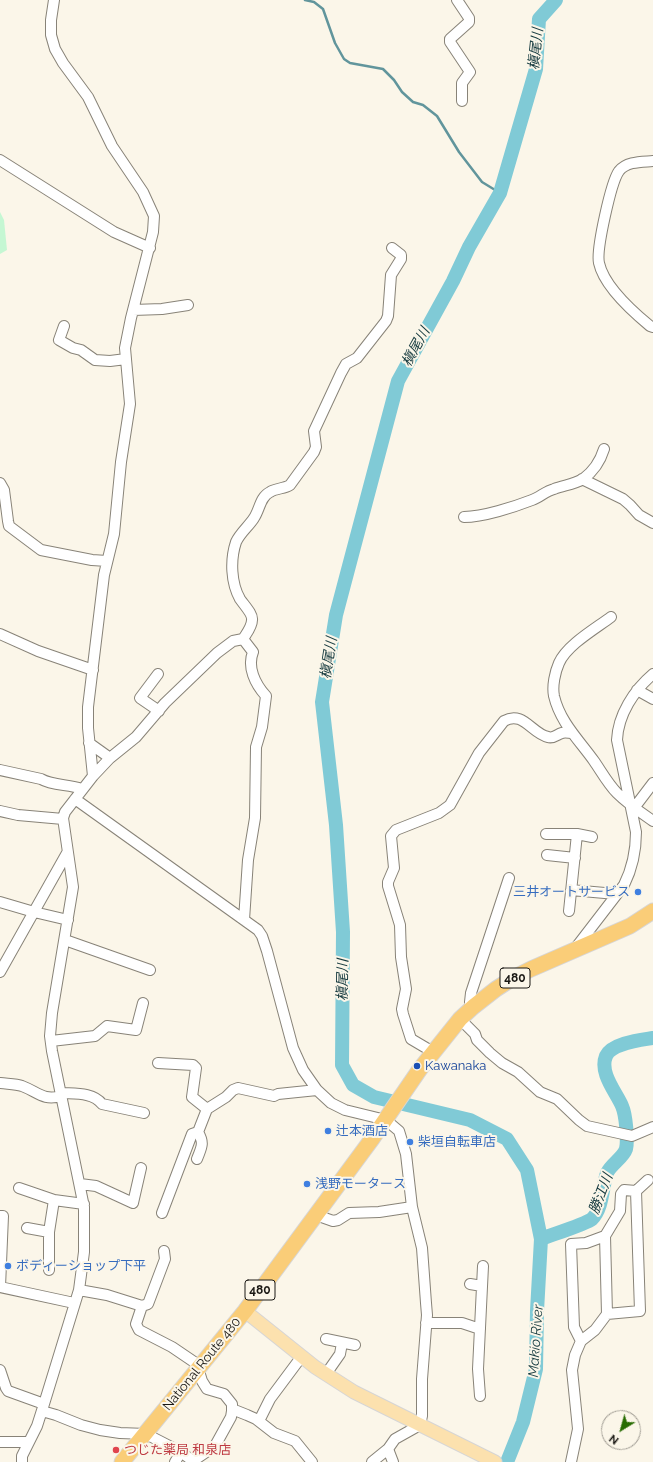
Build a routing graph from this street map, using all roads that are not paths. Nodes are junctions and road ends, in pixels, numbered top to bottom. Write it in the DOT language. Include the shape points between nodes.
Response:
graph roads {
  1 [pos="54,0"];
  2 [pos="457,0"];
  3 [pos="462,101"];
  4 [pos="0,160"];
  5 [pos="653,161"];
  6 [pos="150,248"];
  7 [pos="392,248"];
  8 [pos="188,305"];
  9 [pos="133,310"];
  10 [pos="64,326"];
  11 [pos="653,326"];
  12 [pos="126,360"];
  13 [pos="604,450"];
  14 [pos="582,479"];
  15 [pos="0,483"];
  16 [pos="464,517"];
  17 [pos="653,523"];
  18 [pos="107,561"];
  19 [pos="611,617"];
  20 [pos="0,634"];
  21 [pos="243,639"];
  22 [pos="93,670"];
  23 [pos="158,674"];
  24 [pos="653,674"];
  25 [pos="637,690"];
  26 [pos="653,699"];
  27 [pos="158,711"];
  28 [pos="572,733"];
  29 [pos="89,743"];
  30 [pos="110,758"];
  31 [pos="0,770"];
  32 [pos="93,776"];
  33 [pos="653,783"];
  34 [pos="82,789"];
  35 [pos="75,799"];
  36 [pos="632,806"];
  37 [pos="0,811"];
  38 [pos="63,819"];
  39 [pos="653,821"];
  40 [pos="546,834"];
  41 [pos="577,834"];
  42 [pos="592,837"];
  43 [pos="67,853"];
  44 [pos="548,855"];
  45 [pos="574,858"];
  46 [pos="509,878"];
  47 [pos="571,890"];
  48 [pos="616,894"];
  49 [pos="0,902"];
  50 [pos="569,911"];
  51 [pos="653,911"];
  52 [pos="34,912"];
  53 [pos="68,920"];
  54 [pos="244,920"];
  55 [pos="65,940"];
  56 [pos="572,951"];
  57 [pos="150,970"];
  58 [pos="0,972"];
  59 [pos="143,1003"];
  60 [pos="473,1007"];
  61 [pos="460,1019"];
  62 [pos="51,1041"];
  63 [pos="433,1052"];
  64 [pos="158,1063"];
  65 [pos="0,1083"];
  66 [pos="316,1090"];
  67 [pos="61,1095"];
  68 [pos="207,1109"];
  69 [pos="144,1113"];
  70 [pos="388,1116"];
  71 [pos="653,1127"];
  72 [pos="198,1132"];
  73 [pos="197,1159"];
  74 [pos="141,1168"];
  75 [pos="648,1180"];
  76 [pos="80,1184"];
  77 [pos="19,1188"];
  78 [pos="636,1191"];
  79 [pos="54,1200"];
  80 [pos="84,1204"];
  81 [pos="412,1206"];
  82 [pos="162,1213"];
  83 [pos="316,1215"];
  84 [pos="0,1216"];
  85 [pos="27,1228"];
  86 [pos="49,1232"];
  87 [pos="605,1236"];
  88 [pos="164,1251"];
  89 [pos="484,1266"];
  90 [pos="49,1270"];
  91 [pos="470,1284"];
  92 [pos="482,1286"];
  93 [pos="0,1287"];
  94 [pos="79,1290"];
  95 [pos="74,1303"];
  96 [pos="142,1306"];
  97 [pos="245,1311"];
  98 [pos="607,1314"];
  99 [pos="426,1323"];
  100 [pos="480,1329"];
  101 [pos="326,1339"];
  102 [pos="581,1341"];
  103 [pos="342,1342"];
  104 [pos="355,1345"];
  105 [pos="302,1356"];
  106 [pos="199,1367"];
  107 [pos="0,1370"];
  108 [pos="326,1374"];
  109 [pos="482,1390"];
  110 [pos="43,1408"];
  111 [pos="232,1409"];
  112 [pos="259,1421"];
  113 [pos="420,1426"];
  114 [pos="146,1434"];
  115 [pos="0,1442"];
  116 [pos="30,1442"];
  117 [pos="388,1449"];
  118 [pos="181,1452"];
  119 [pos="129,1460"];
  120 [pos="307,1460"];
  121 [pos="194,1461"];
  122 [pos="22,1462"];
  123 [pos="175,1462"];
  124 [pos="372,1462"];
  125 [pos="392,1462"];
  126 [pos="495,1462"];
  127 [pos="571,1462"];
  1 -- 6 [label="street" via="51,35 55,49 88,97 112,146 143,192 154,216"];
  2 -- 3 [label="street" via="469,18 469,22 450,39 470,72 462,83"];
  4 -- 6 [label="street" via="114,232"];
  5 -- 11 [label="street" via="625,165 619,171 598,250 599,263 613,289 636,315"];
  6 -- 9 [label="street"];
  7 -- 21 [label="street" via="401,255 401,258 391,275 386,321 357,358 346,364 341,373 314,431 314,452 290,485 270,492 262,500 255,517 236,541 233,561 234,583 239,597 252,616 251,626"];
  8 -- 9 [label="street"];
  9 -- 12 [label="street" via="125,348"];
  10 -- 12 [label="street" via="59,340 73,348 81,350 95,360"];
  12 -- 18 [label="street" via="130,404 114,534"];
  13 -- 14 [label="street" via="595,467"];
  14 -- 16 [label="street" via="571,485 553,489 533,500 475,517"];
  14 -- 17 [label="street" via="623,499 639,515"];
  15 -- 18 [label="street" via="4,490 9,526 41,550"];
  18 -- 22 [label="street"];
  19 -- 28 [label="street" via="572,646 559,663 554,695"];
  20 -- 22 [label="street" via="38,651"];
  21 -- 27 [label="street" via="233,641 217,653"];
  21 -- 54 [label="street" via="253,652 250,660 258,688 266,696 262,727 256,747 255,818 248,860"];
  22 -- 29 [label="street" via="88,708"];
  23 -- 27 [label="street" via="140,698"];
  24 -- 25 [label="street"];
  25 -- 26 [label="street"];
  25 -- 36 [label="street" via="621,720 617,740"];
  27 -- 30 [label="street" via="136,737"];
  28 -- 36 [label="street" via="616,791"];
  28 -- 63 [label="street" via="563,732 550,738 516,718 504,721 480,753 445,810 396,830 391,836 394,868 388,886 400,925 406,989 402,1009 411,1039"];
  29 -- 30 [label="street"];
  29 -- 32 [label="street"];
  30 -- 32 [label="street"];
  31 -- 34 [label="street"];
  32 -- 34 [label="street"];
  33 -- 36 [label="street"];
  34 -- 35 [label="street"];
  35 -- 38 [label="street"];
  35 -- 54 [label="street"];
  36 -- 39 [label="street"];
  36 -- 48 [label="street" via="636,839 628,876"];
  37 -- 38 [label="street"];
  38 -- 43 [label="street"];
  40 -- 41 [label="street"];
  41 -- 42 [label="street"];
  41 -- 45 [label="street"];
  43 -- 52 [label="street"];
  43 -- 53 [label="street" via="73,887"];
  44 -- 45 [label="street"];
  45 -- 47 [label="street"];
  46 -- 60 [label="street" via="471,993 470,1002"];
  47 -- 48 [label="street"];
  47 -- 50 [label="street"];
  48 -- 56 [label="street"];
  49 -- 52 [label="street"];
  51 -- 56 [label="highway, National Route 480 / 480" via="630,926"];
  52 -- 53 [label="street"];
  52 -- 58 [label="street"];
  53 -- 55 [label="street"];
  54 -- 66 [label="street" via="262,936 293,1048"];
  55 -- 57 [label="street"];
  55 -- 62 [label="street" via="52,1013"];
  56 -- 60 [label="highway, National Route 480 / 480" via="513,978"];
  59 -- 62 [label="street" via="136,1030 107,1026 94,1036"];
  60 -- 61 [label="highway, National Route 480 / 480"];
  61 -- 63 [label="highway, National Route 480 / 480"];
  61 -- 71 [label="street" via="490,1053 518,1072 540,1092 560,1102 587,1126 632,1136"];
  62 -- 67 [label="street"];
  63 -- 70 [label="highway, National Route 480 / 480"];
  64 -- 68 [label="street" via="193,1065 196,1068 192,1097"];
  65 -- 67 [label="street" via="22,1086 45,1098"];
  66 -- 68 [label="street" via="274,1096 238,1088"];
  66 -- 70 [label="street" via="331,1103 345,1110"];
  67 -- 69 [label="street" via="85,1095 98,1099 102,1104"];
  67 -- 76 [label="street"];
  68 -- 72 [label="street"];
  70 -- 81 [label="street" via="399,1131 406,1154"];
  70 -- 83 [label="highway, National Route 480 / 480"];
  72 -- 73 [label="street" via="203,1144"];
  72 -- 82 [label="street" via="192,1134"];
  74 -- 76 [label="street" via="133,1203 96,1186"];
  75 -- 78 [label="street"];
  76 -- 80 [label="street"];
  77 -- 79 [label="street"];
  78 -- 87 [label="street" via="624,1190 621,1194 620,1210"];
  78 -- 98 [label="street" via="640,1311"];
  79 -- 80 [label="street"];
  79 -- 86 [label="street"];
  80 -- 94 [label="street" via="84,1252"];
  81 -- 83 [label="street" via="379,1212 349,1213 338,1220"];
  81 -- 99 [label="street" via="422,1248"];
  83 -- 97 [label="highway, National Route 480 / 480"];
  84 -- 93 [label="street" via="3,1216"];
  85 -- 86 [label="street"];
  86 -- 90 [label="street"];
  87 -- 98 [label="street"];
  87 -- 102 [label="street" via="586,1243 571,1244 574,1328"];
  88 -- 96 [label="street" via="165,1259 148,1304"];
  89 -- 92 [label="street"];
  91 -- 92 [label="street"];
  92 -- 100 [label="street"];
  93 -- 95 [label="street"];
  94 -- 95 [label="street"];
  94 -- 96 [label="street" via="107,1295"];
  95 -- 110 [label="street"];
  96 -- 106 [label="street" via="136,1324 138,1330 172,1347"];
  97 -- 105 [label="main road"];
  97 -- 106 [label="highway, National Route 480 / 480"];
  98 -- 102 [label="street" via="595,1330"];
  99 -- 100 [label="street" via="462,1323"];
  99 -- 113 [label="street"];
  100 -- 109 [label="street" via="483,1352"];
  101 -- 103 [label="street"];
  102 -- 127 [label="street" via="572,1370 578,1429"];
  103 -- 104 [label="street"];
  103 -- 108 [label="street" via="340,1354"];
  105 -- 108 [label="main road"];
  105 -- 112 [label="street" via="270,1399"];
  106 -- 111 [label="street" via="207,1389 224,1394"];
  106 -- 114 [label="highway, National Route 480 / 480"];
  107 -- 110 [label="street" via="8,1391"];
  108 -- 113 [label="main road" via="354,1392"];
  110 -- 114 [label="street" via="81,1425 100,1430"];
  110 -- 116 [label="street"];
  111 -- 112 [label="street"];
  111 -- 121 [label="street" via="231,1417 215,1446"];
  112 -- 120 [label="street" via="274,1433 295,1441"];
  113 -- 117 [label="street" via="395,1439"];
  113 -- 126 [label="main road"];
  114 -- 118 [label="street"];
  114 -- 119 [label="highway, National Route 480 / 480"];
  115 -- 116 [label="street"];
  116 -- 122 [label="street" via="22,1456"];
  117 -- 124 [label="street"];
  117 -- 125 [label="street"];
  118 -- 121 [label="street"];
  118 -- 123 [label="street"];
}
